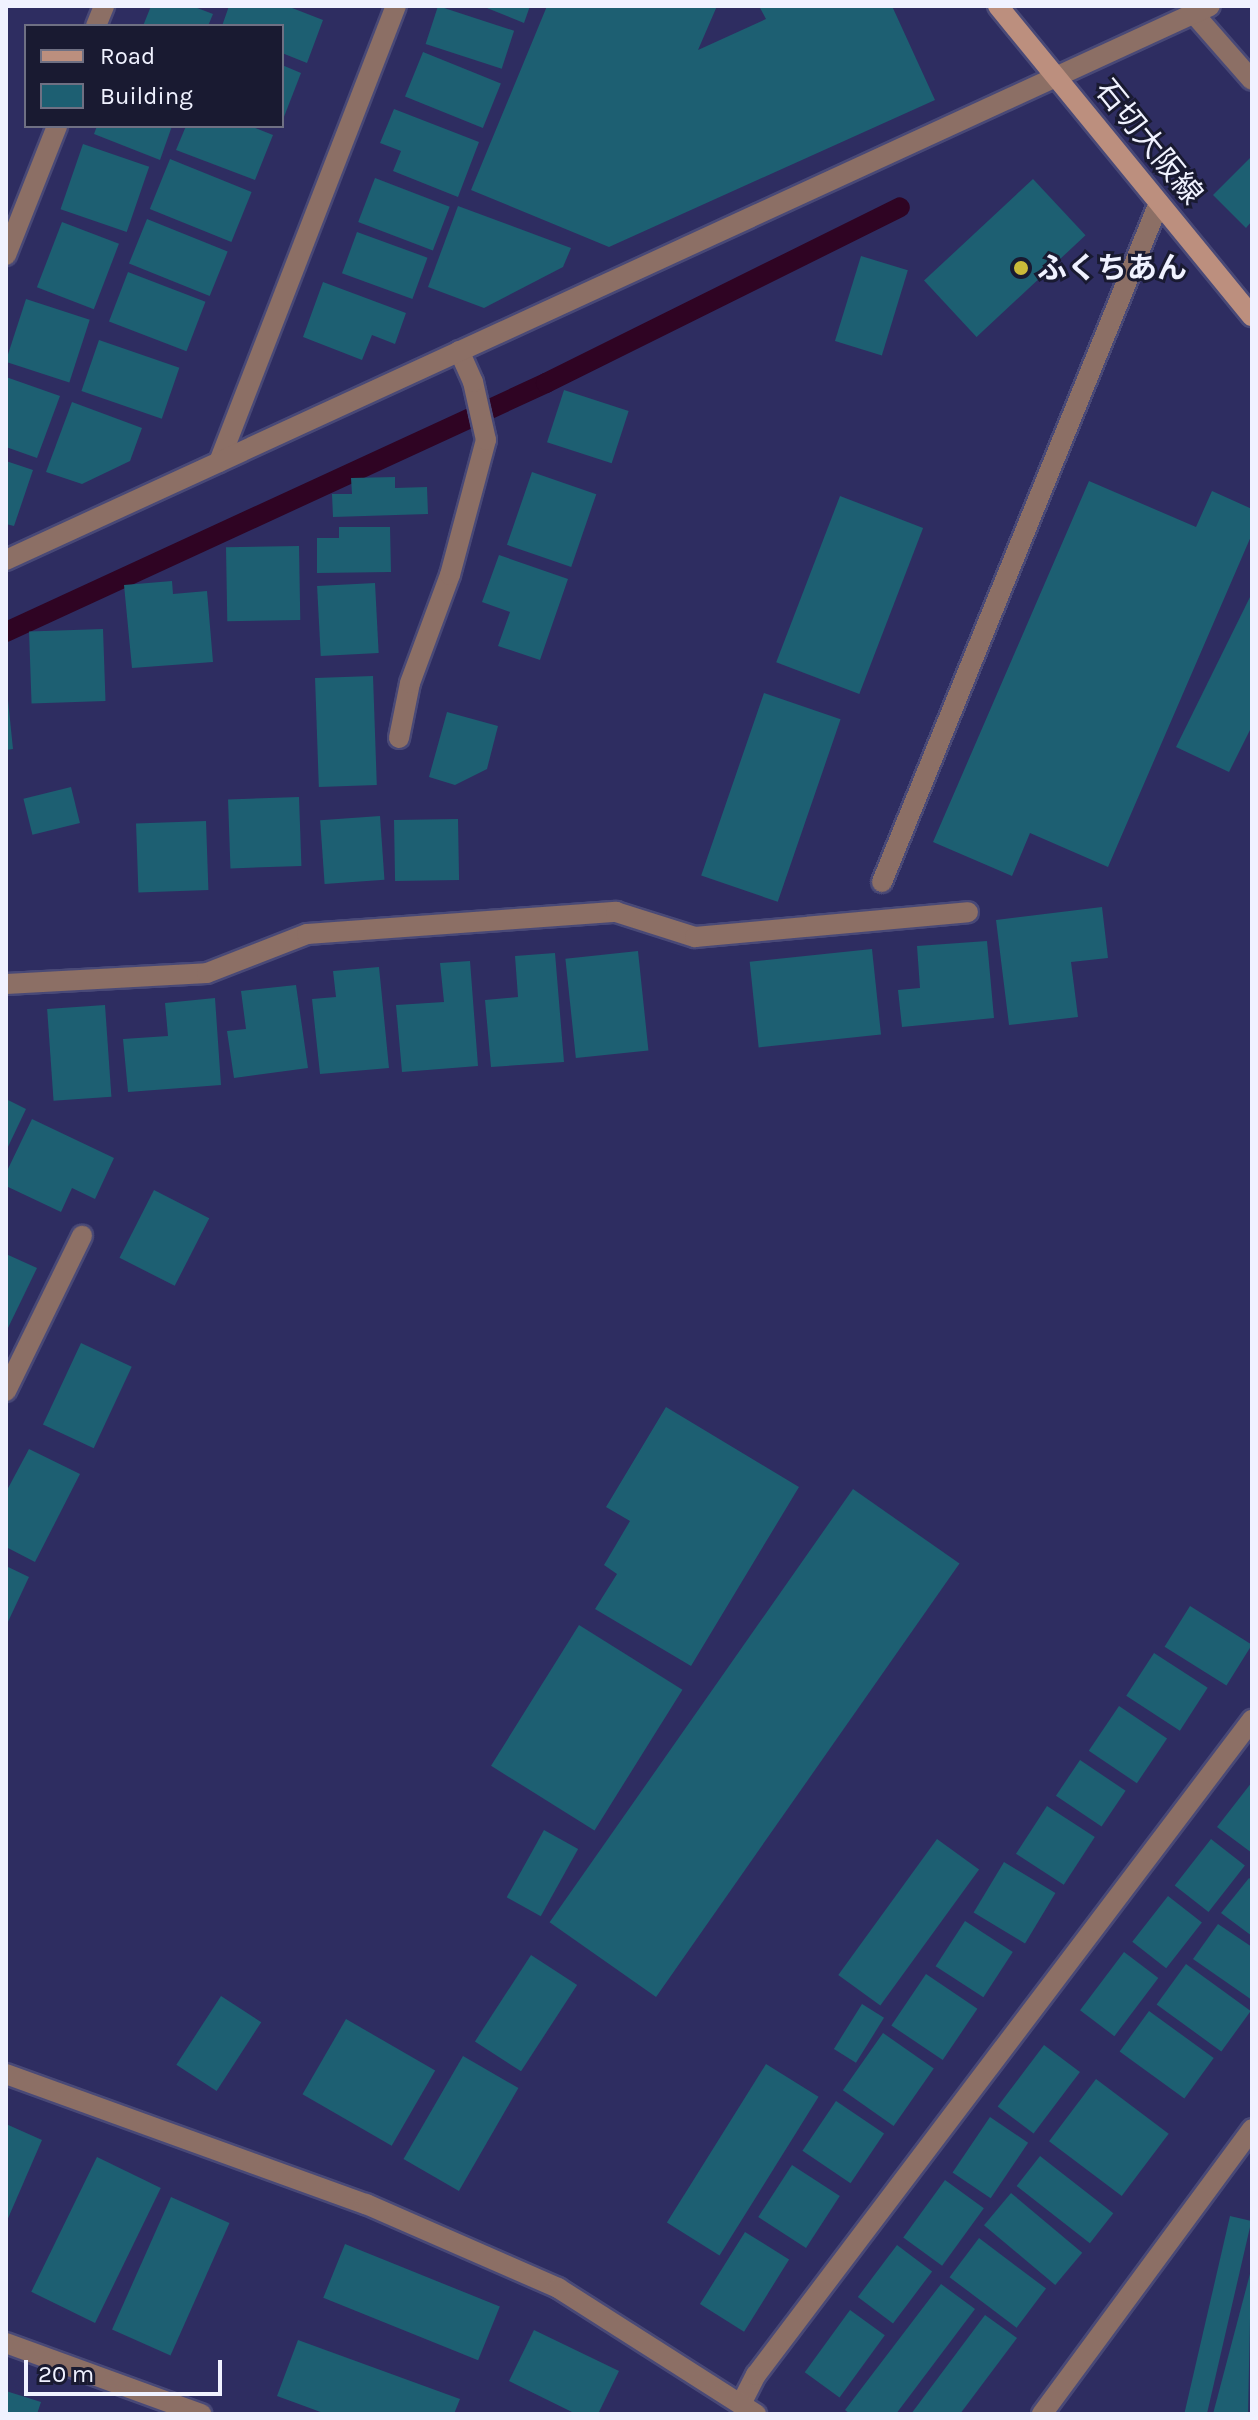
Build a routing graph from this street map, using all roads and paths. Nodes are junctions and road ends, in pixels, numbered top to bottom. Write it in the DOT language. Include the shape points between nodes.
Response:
graph roads {
  1 [pos="396,6"];
  2 [pos="998,6"];
  3 [pos="1202,10"];
  4 [pos="1058,79"];
  5 [pos="1252,80"];
  6 [pos="56,128"];
  7 [pos="1159,203"];
  8 [pos="6,255"];
  9 [pos="1252,316"];
  10 [pos="459,351"];
  11 [pos="219,462"];
  12 [pos="6,560"];
  13 [pos="399,738"];
  14 [pos="882,882"];
  15 [pos="968,912"];
  16 [pos="6,984"];
  17 [pos="82,1236"];
  18 [pos="6,1391"];
  19 [pos="1252,1720"];
  20 [pos="6,2074"];
  21 [pos="1252,2129"];
  22 [pos="6,2343"];
  23 [pos="748,2409"];
  24 [pos="201,2414"];
  25 [pos="1042,2414"];
  1 -- 11 [label="street"];
  2 -- 4 [label="main road, 石切大阪線"];
  3 -- 4 [label="street"];
  3 -- 5 [label="street"];
  4 -- 7 [label="main road, 石切大阪線"];
  4 -- 10 [label="street"];
  6 -- 8 [label="street"];
  7 -- 9 [label="main road, 石切大阪線"];
  7 -- 14 [label="street"];
  10 -- 11 [label="street"];
  10 -- 13 [label="street" via="473,382 486,440 450,575 410,683"];
  11 -- 12 [label="street"];
  15 -- 16 [label="street" via="695,937 616,912 307,934 207,973"];
  17 -- 18 [label="street"];
  19 -- 23 [label="street" via="756,2375"];
  20 -- 23 [label="street" via="366,2204 558,2288"];
  21 -- 25 [label="street"];
  22 -- 24 [label="street"];
}
